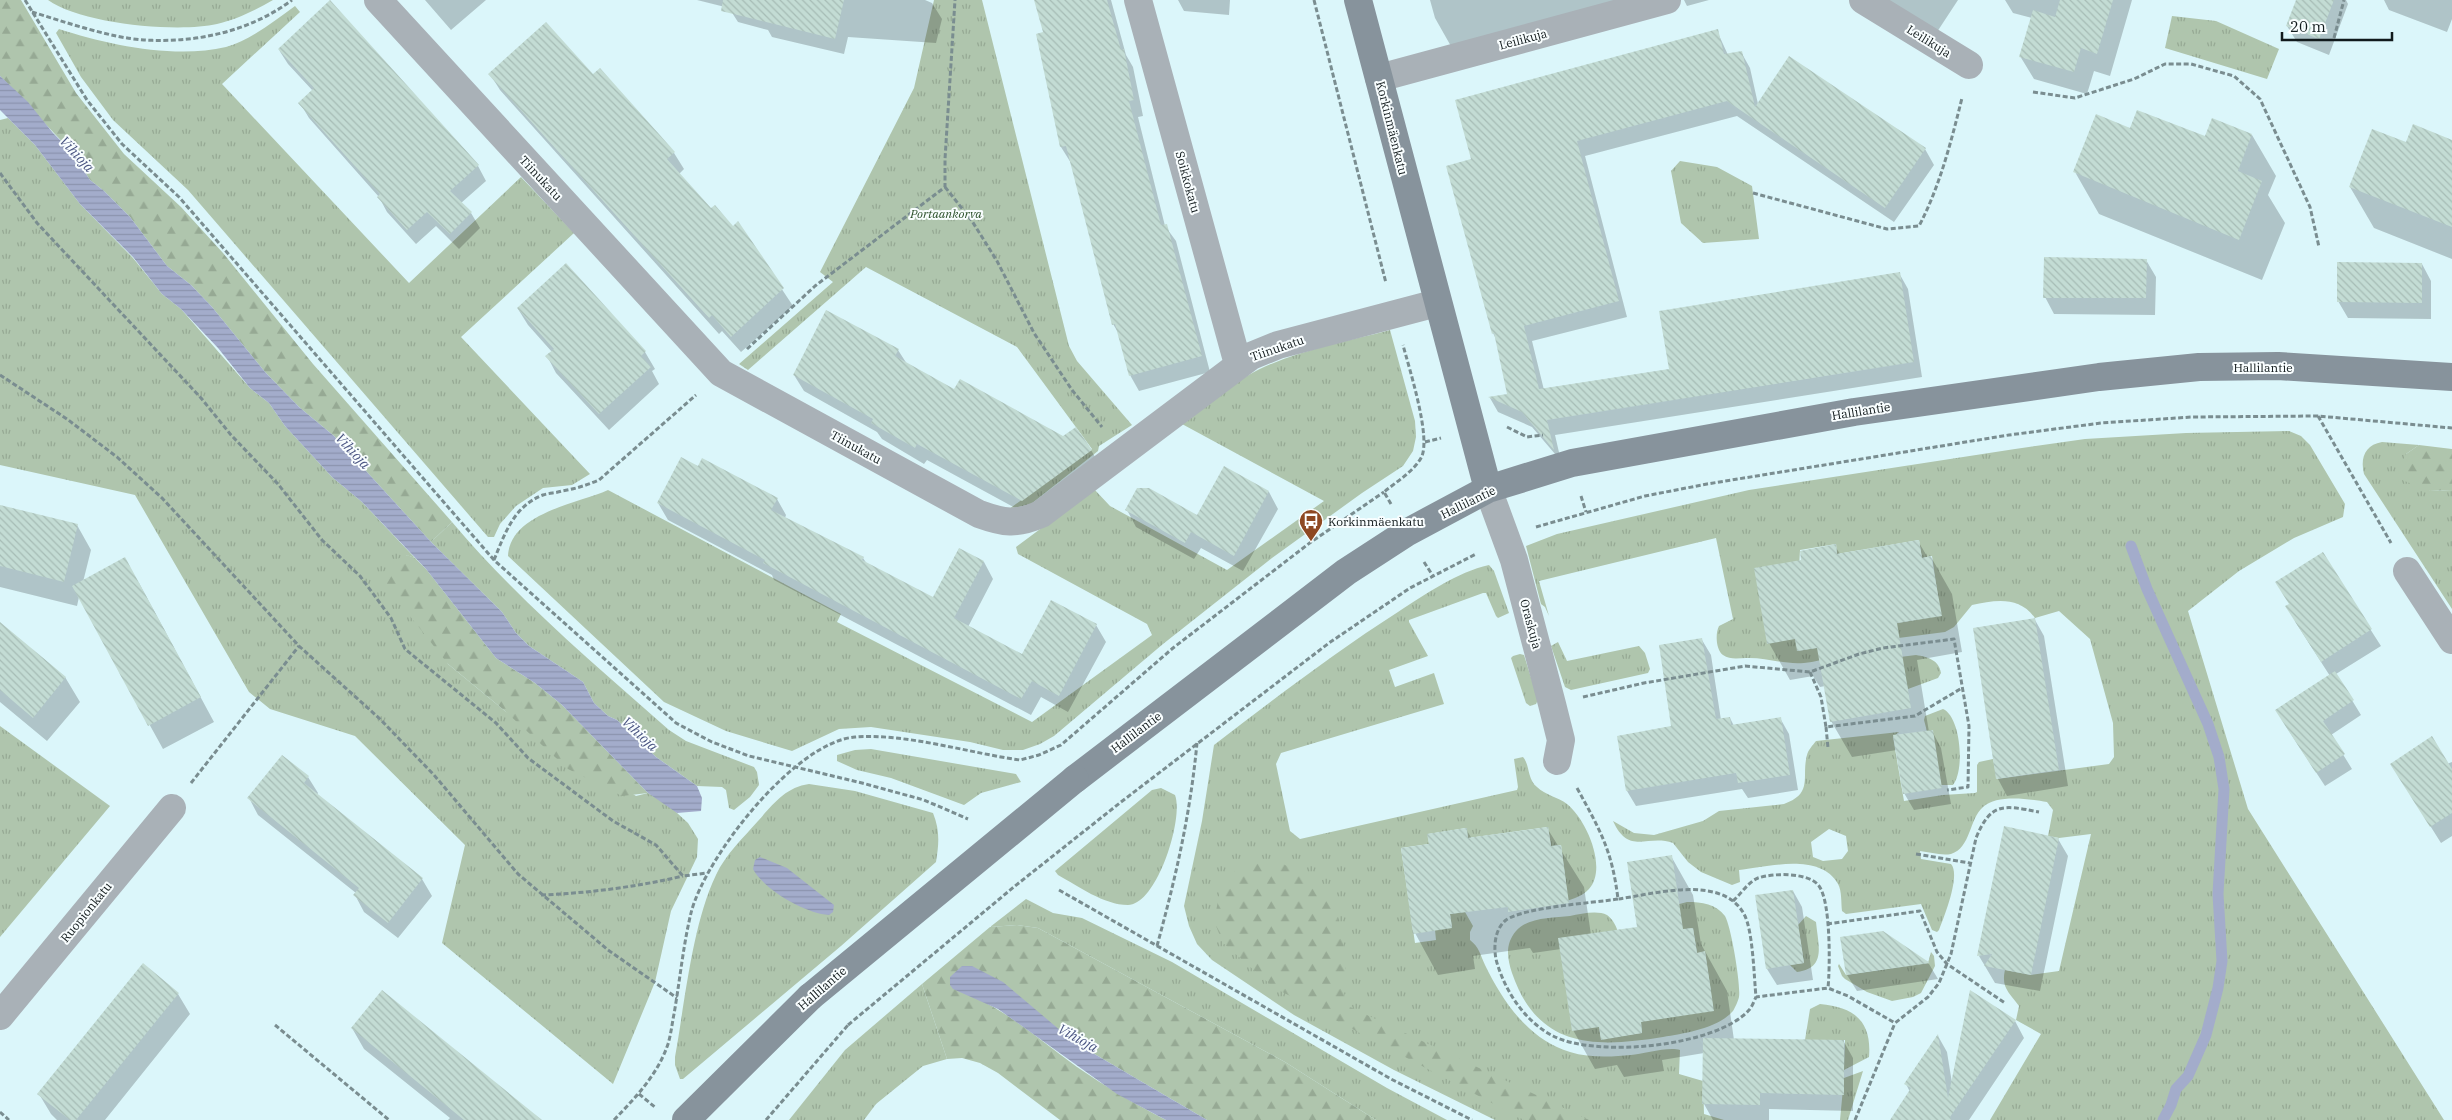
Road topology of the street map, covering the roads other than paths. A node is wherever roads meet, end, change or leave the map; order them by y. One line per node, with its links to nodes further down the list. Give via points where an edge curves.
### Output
1 (378, 0): 9 (street, Tiinukatu, via 721,373 979,514 1012,523 1041,514)
2 (1138, 0): 9 (street, Soikkokatu)
3 (1358, 0): 7 (main road, Korkinmäenkatu)
4 (1667, 0): 7 (street, Leilikuja)
5 (1863, 0): 6 (street, Leilikuja)
6 (1969, 65)
7 (1380, 78): 8 (main road, Korkinmäenkatu)
8 (1437, 303): 9 (street, Tiinukatu, via 1278,345); 11 (main road, Korkinmäenkatu)
9 (1238, 364)
10 (2452, 377): 11 (main road, Hallilantie, via 2278,366 2199,367 2099,377 1980,392 1572,463)
11 (1488, 489): 14 (street, Oraskuja, via 1507,540 1552,704 1561,740); 17 (main road, Hallilantie, bridge, via 1406,533 1346,572 1075,779 810,997)
12 (2407, 571): 13 (street)
13 (2452, 640)
14 (1558, 756)
15 (172, 808): 16 (street, Ruopionkatu)
16 (0, 1016)
17 (686, 1120)

